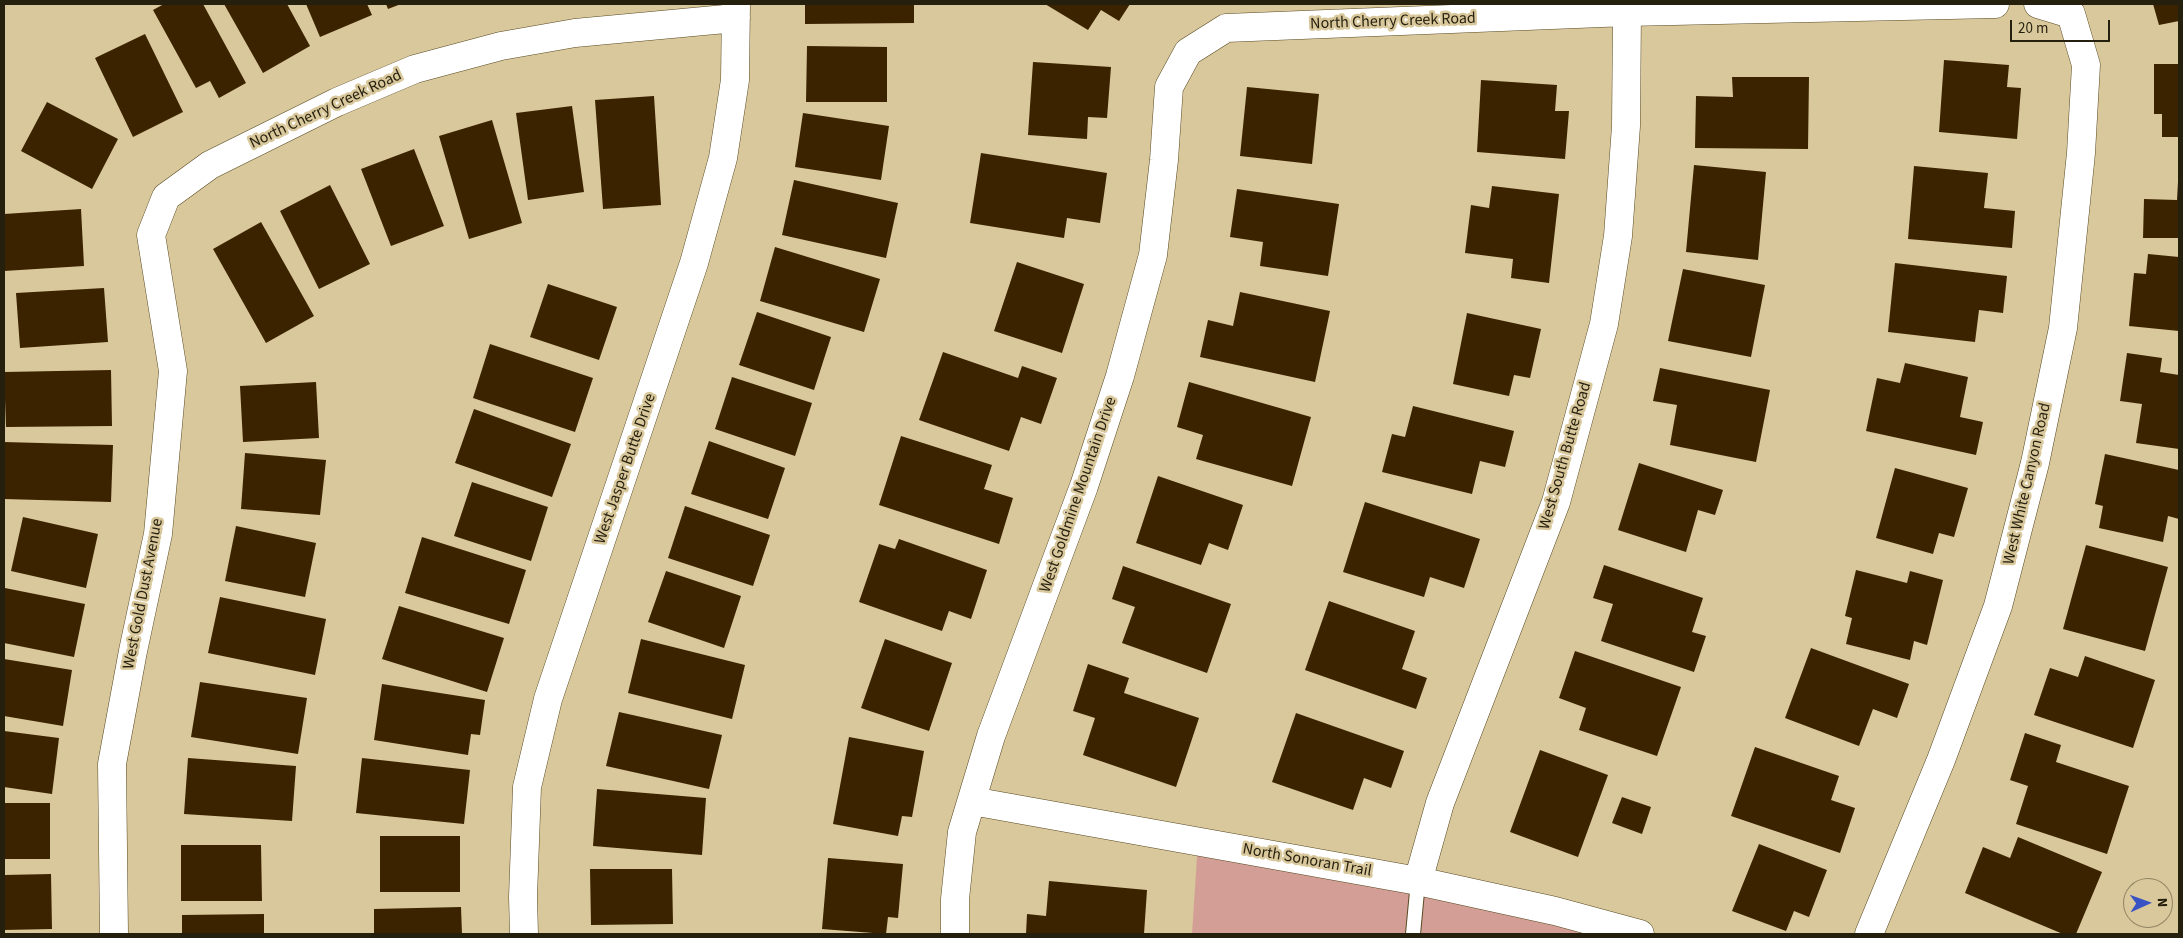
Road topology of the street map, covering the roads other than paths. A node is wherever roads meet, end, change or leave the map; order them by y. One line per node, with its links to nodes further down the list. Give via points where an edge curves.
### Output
1 (1995, 4): 4 (street, North Cherry Creek Road)
2 (2038, 4): 14 (street, West White Canyon Road, via 2071,14 2086,65 2081,153 2062,328 2035,463 1998,606 1941,760)
3 (736, 11): 6 (street, North Cherry Creek Road, via 501,46 415,69 337,102 210,166); 10 (street, West Jasper Butte Drive, via 735,80 723,158 694,263 548,699 527,787)
4 (1627, 12): 5 (street, North Cherry Creek Road, via 1226,28); 8 (street, West South Butte Road, via 1626,126 1618,236 1604,324 1556,502 1440,803)
5 (1188, 52): 7 (street, West Goldmine Mountain Drive, via 1169,87 1153,255 1120,376 1084,486 991,736)
6 (166, 197): 9 (street, West Gold Dust Avenue, via 151,235 172,371 158,534 112,764)
7 (972, 801): 8 (street, North Sonoran Trail); 11 (street, West Goldmine Mountain Drive, via 962,832 954,900)
8 (1418, 880): 12 (lane); 13 (street, North Sonoran Trail, via 1555,910)
9 (114, 934)
10 (524, 934)
11 (955, 934)
12 (1412, 934)
13 (1640, 934)
14 (1869, 934)

